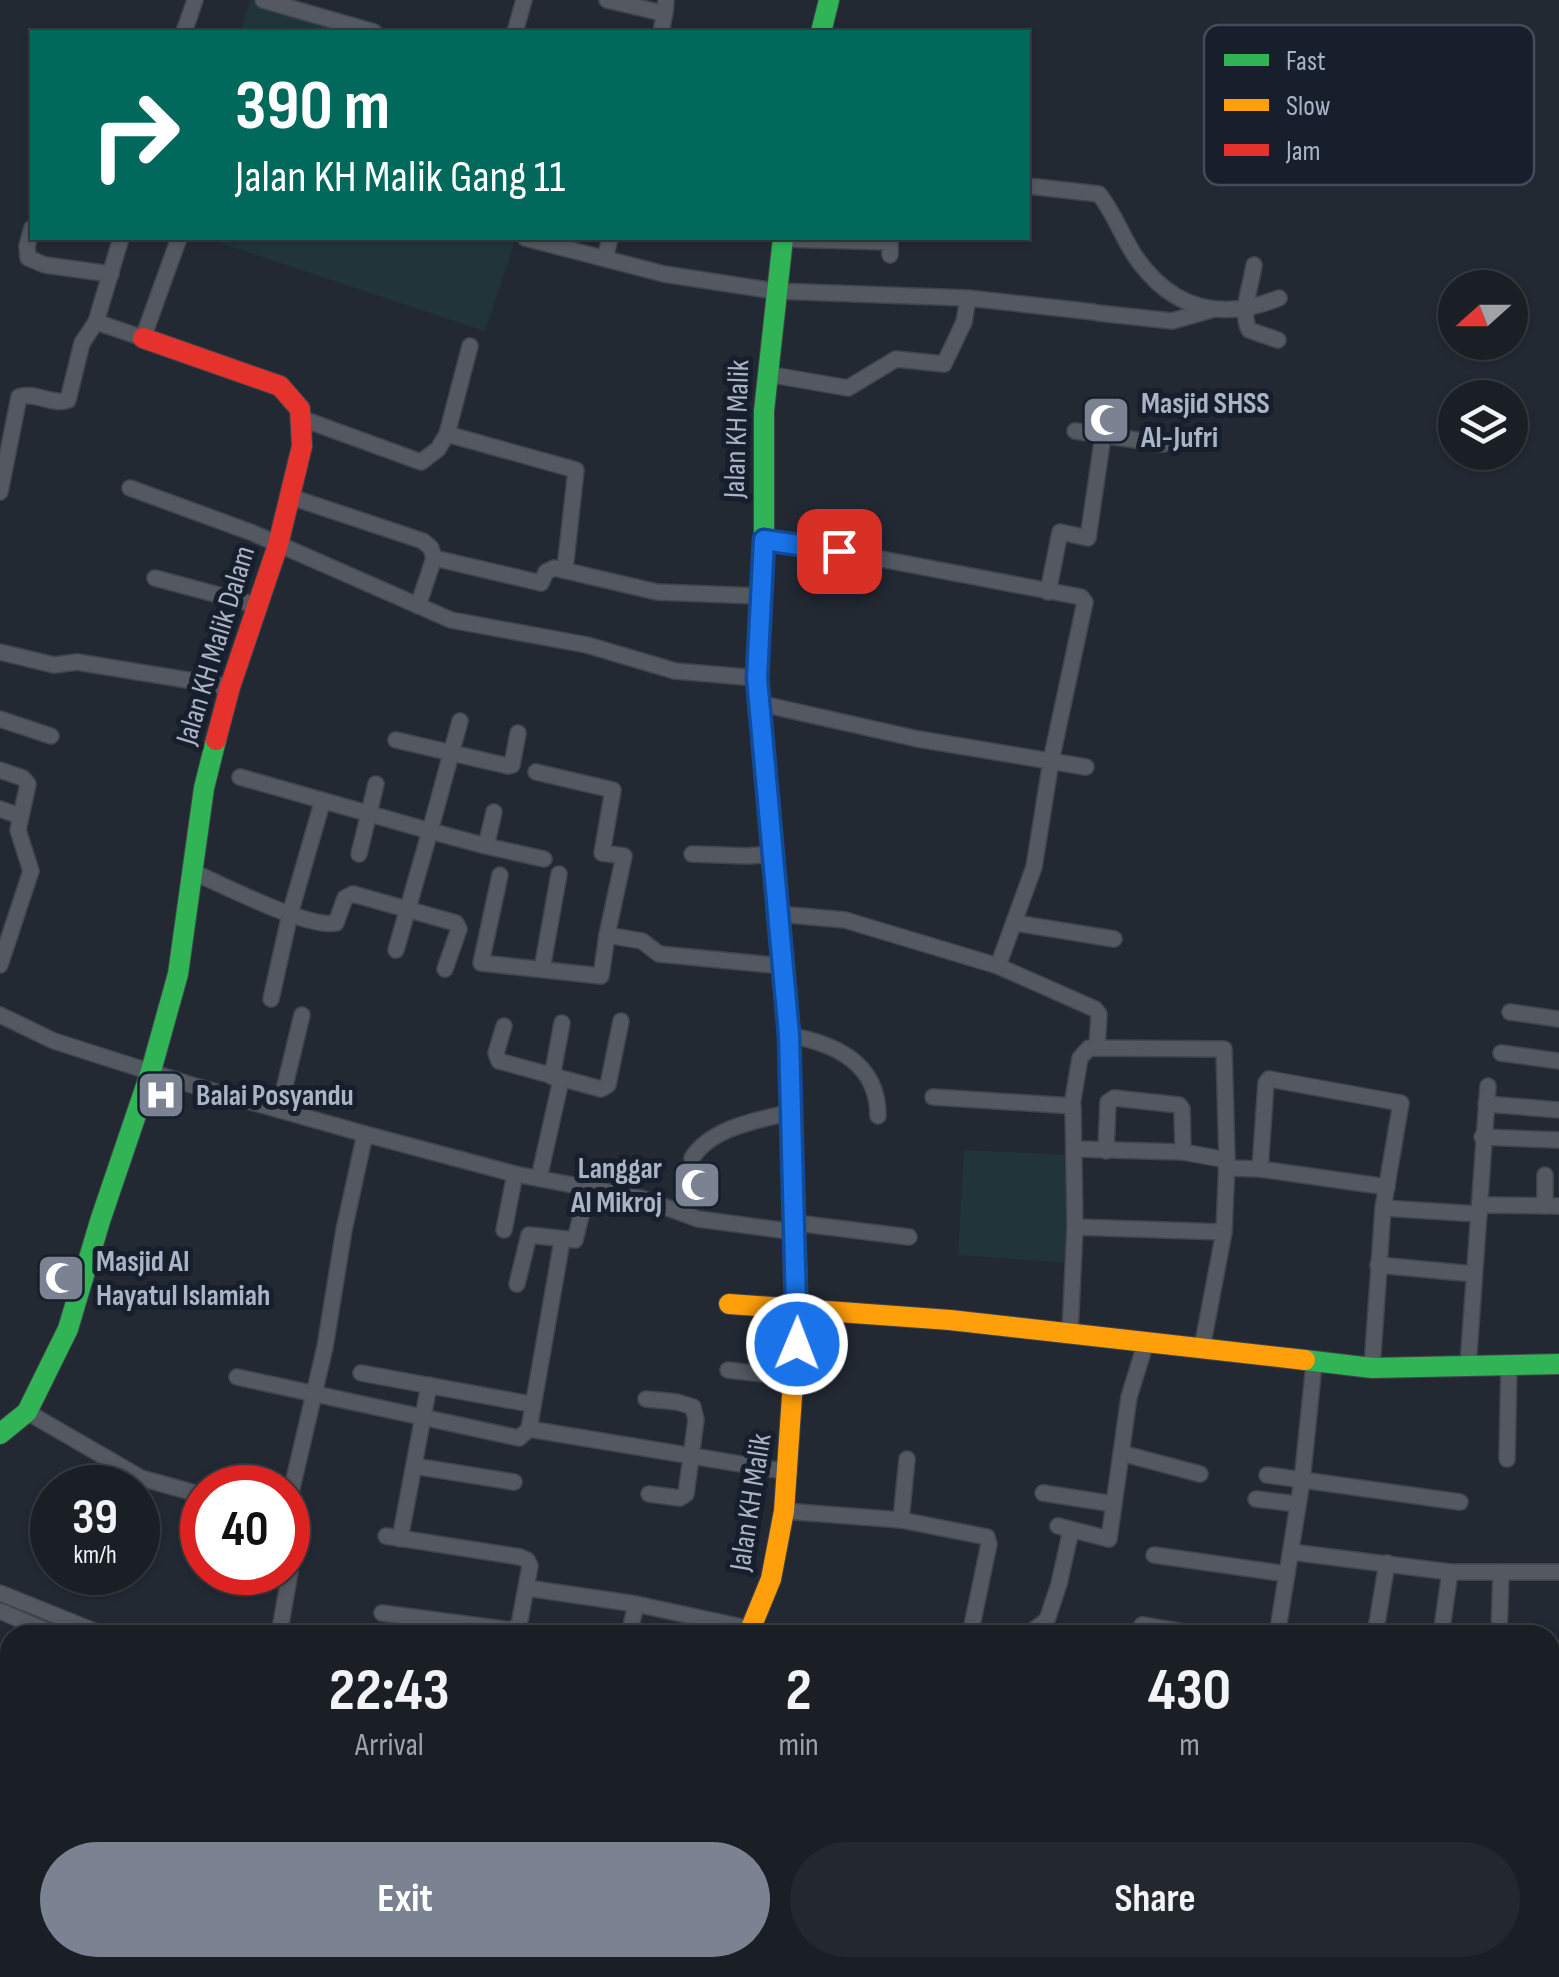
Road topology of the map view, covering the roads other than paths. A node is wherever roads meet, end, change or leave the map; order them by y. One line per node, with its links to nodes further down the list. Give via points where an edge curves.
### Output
1 (195, 0): 7 (street)
2 (263, 0): 8 (street)
3 (524, 0): 9 (street)
4 (607, 0): 6 (street)
5 (829, 0): 10 (street)
6 (666, 6)
7 (185, 30)
8 (367, 30)
9 (516, 30)
10 (822, 30)
11 (1030, 186): 26 (street, via 1099,194 1135,256 1166,291)
12 (30, 234): 22 (street, via 28,258)
13 (120, 240): 22 (street)
14 (178, 240): 29 (street)
15 (533, 240): 20 (street)
16 (610, 240): 20 (street)
17 (783, 240): 23 (street, Jalan KH Malik)
18 (836, 240): 19 (street, via 890,242)
19 (890, 255)
20 (605, 258): 23 (street)
21 (1254, 266): 27 (street)
22 (111, 274): 28 (street)
23 (775, 290): 24 (street); 32 (street, Jalan KH Malik)
24 (968, 298): 26 (street, via 1172,320); 32 (street, via 946,363 896,359 848,388)
25 (1279, 298): 27 (street)
26 (1210, 310): 27 (street)
27 (1244, 310): 30 (street, via 1250,330)
28 (96, 322): 29 (street); 39 (street, via 82,342 68,400 25,394 18,399)
29 (143, 338): 33 (street, via 280,386)
30 (1278, 340)
31 (470, 346): 35 (street)
32 (767, 374): 41 (street, Jalan KH Malik)
33 (302, 419): 35 (street, via 421,462); 40 (street, Jalan KH Malik Dalam)
34 (1076, 432): 36 (street)
35 (447, 434): 44 (street, via 576,470)
36 (1104, 436): 37 (street); 46 (street, via 1088,538 1060,532)
37 (1163, 444)
38 (130, 488): 42 (street)
39 (0, 492)
40 (288, 496): 42 (street, Jalan KH Malik Dalam); 43 (street, via 423,541)
41 (764, 540): 46 (street); 47 (street, Jalan KH Malik)
42 (278, 545): 48 (street, Jalan KH Malik Dalam); 49 (street)
43 (434, 558): 44 (street, via 541,582 548,569); 49 (street)
44 (565, 570): 47 (street, via 657,592)
45 (155, 578): 48 (street)
46 (1048, 592): 60 (street, via 1085,602)
47 (759, 596): 51 (street, Jalan KH Malik)
48 (256, 605): 52 (street, Jalan KH Malik Dalam)
49 (418, 606): 51 (street, via 451,620 587,645 676,671)
50 (0, 652): 52 (street)
51 (757, 678): 53 (street, Jalan KH Malik)
52 (230, 687): 77 (street, Jalan KH Malik Dalam, via 204,788)
53 (758, 703): 60 (street); 75 (street, Jalan KH Malik)
54 (0, 719): 57 (street)
55 (460, 721): 59 (street)
56 (518, 733): 59 (street, via 510,766)
57 (51, 736)
58 (396, 740): 59 (street)
59 (452, 754): 71 (street)
60 (1051, 762): 61 (street); 83 (street, via 1034,868)
61 (1086, 767)
62 (0, 770): 87 (street, via 28,784 18,830 31,871)
63 (536, 772): 84 (street, via 613,790 602,853 624,856)
64 (240, 777): 66 (street)
65 (376, 784): 70 (street)
66 (322, 803): 70 (street); 81 (street)
67 (0, 809): 69 (street)
68 (494, 812): 72 (street)
69 (17, 814)
70 (368, 816): 71 (street); 73 (street)
71 (430, 831): 72 (street); 80 (street)
72 (486, 846): 76 (street)
73 (359, 854)
74 (692, 854): 75 (street)
75 (771, 854): 82 (street, Jalan KH Malik)
76 (544, 859)
77 (193, 872): 81 (street); 104 (street, Jalan KH Malik Dalam, via 178,974)
78 (559, 874): 91 (street)
79 (500, 875): 91 (street, via 482,963)
80 (408, 911): 81 (street, via 353,894 332,925); 86 (street); 90 (street, via 458,925)
81 (290, 914): 92 (street)
82 (779, 914): 88 (street, Jalan KH Malik); 89 (street, via 845,920)
83 (1015, 923): 85 (street); 89 (street)
84 (607, 934): 88 (street, via 642,941 659,954); 91 (street, via 601,976)
85 (1114, 939)
86 (396, 950)
87 (0, 965)
88 (783, 966): 100 (street, Jalan KH Malik)
89 (998, 966): 101 (street, via 1095,1008)
90 (445, 969)
91 (542, 970)
92 (271, 999)
93 (1510, 1012): 96 (street)
94 (0, 1015): 104 (street)
95 (302, 1015): 110 (street)
96 (1559, 1019)
97 (621, 1021): 105 (street, via 606,1088)
98 (562, 1023): 105 (street)
99 (504, 1026): 105 (street, via 499,1062)
100 (789, 1035): 112 (street, Jalan KH Malik); 113 (street, via 821,1042 858,1064 878,1096)
101 (1097, 1048): 109 (street, via 1080,1058); 121 (street, via 1224,1049)
102 (1502, 1053): 103 (street)
103 (1559, 1060)
104 (150, 1072): 110 (street); 158 (street, Jalan KH Malik Dalam, via 68,1330)
105 (556, 1078): 125 (street)
106 (1488, 1086): 108 (street)
107 (933, 1097): 109 (street)
108 (1486, 1104): 111 (street); 115 (street)
109 (1072, 1105): 117 (street)
110 (279, 1110): 114 (street)
111 (1559, 1110)
112 (792, 1112): 120 (street, via 736,1127); 132 (street, Jalan KH Malik)
113 (878, 1116)
114 (365, 1134): 123 (street); 155 (street)
115 (1482, 1138): 116 (street); 130 (street)
116 (1559, 1140)
117 (1076, 1149): 118 (street); 131 (street)
118 (1106, 1150): 119 (street); 119 (street, via 1108,1102 1114,1098 1179,1105)
119 (1183, 1152): 121 (street)
120 (692, 1158)
121 (1226, 1164): 122 (street); 134 (street)
122 (1260, 1169): 126 (street); 126 (street, via 1266,1083 1272,1079 1401,1103)
123 (515, 1174): 125 (street); 133 (street)
124 (1546, 1175): 128 (street)
125 (538, 1178): 127 (street)
126 (1387, 1187): 129 (street)
127 (588, 1188): 132 (street, via 698,1219); 136 (street, via 575,1240)
128 (1552, 1206): 130 (street)
129 (1384, 1208): 130 (street); 137 (street)
130 (1480, 1209): 138 (street)
131 (1075, 1227): 134 (street); 142 (street)
132 (796, 1228): 135 (street); 141 (street, Jalan KH Malik)
133 (504, 1230)
134 (1224, 1232): 144 (street)
135 (909, 1237)
136 (562, 1240): 139 (street, via 529,1235); 160 (street)
137 (1378, 1266): 138 (street); 149 (street)
138 (1474, 1274): 148 (street)
139 (517, 1284)
140 (729, 1304): 141 (street)
141 (798, 1310): 142 (street); 153 (street, Jalan KH Malik)
142 (1070, 1332): 143 (street)
143 (1146, 1342): 144 (street); 162 (street)
144 (1202, 1348): 145 (street)
145 (1314, 1364): 149 (street); 172 (street)
146 (1559, 1364): 147 (street)
147 (1509, 1365): 148 (street); 165 (street)
148 (1468, 1366): 149 (street)
149 (1372, 1368)
150 (728, 1370): 153 (street)
151 (361, 1373): 154 (street)
152 (236, 1377): 155 (street)
153 (795, 1378): 168 (street, Jalan KH Malik)
154 (429, 1385): 157 (street); 159 (street)
155 (312, 1394): 159 (street); 166 (street)
156 (646, 1400): 163 (street, via 692,1407)
157 (525, 1403)
158 (27, 1412): 161 (street, Jalan KH Malik Dalam); 173 (street, via 141,1478)
159 (422, 1419): 160 (street, via 512,1438); 167 (street)
160 (528, 1429): 163 (street)
161 (0, 1434)
162 (1121, 1453): 169 (street); 178 (street)
163 (690, 1454): 168 (street); 175 (street, via 684,1496)
164 (907, 1459): 181 (street)
165 (1507, 1460)
166 (297, 1465)
167 (414, 1466): 171 (street); 189 (street, via 393,1538 527,1560)
168 (790, 1472): 180 (street, Jalan KH Malik)
169 (1200, 1474)
170 (1267, 1476): 172 (street)
171 (514, 1482)
172 (1302, 1482): 177 (street); 179 (street)
173 (180, 1489)
174 (1043, 1493): 178 (street)
175 (649, 1494)
176 (1256, 1499): 179 (street)
177 (1460, 1502)
178 (1114, 1504): 204 (street, via 1108,1539 1064,1528 1059,1584)
179 (1297, 1504): 182 (street)
180 (784, 1511): 181 (street); 202 (street, Jalan KH Malik, via 772,1579)
181 (900, 1520): 203 (street, via 987,1537)
182 (1291, 1552): 184 (street); 188 (street)
183 (1154, 1555): 188 (street)
184 (1387, 1563): 185 (street); 206 (street)
185 (1450, 1572): 186 (street); 207 (street)
186 (1501, 1572): 187 (street); 208 (street)
187 (1559, 1572)
188 (1287, 1574): 205 (street)
189 (527, 1588): 192 (street); 199 (street)
190 (0, 1593): 196 (street)
191 (286, 1595): 197 (street)
192 (636, 1604): 200 (street); 201 (street)
193 (0, 1611): 195 (street)
194 (382, 1614): 198 (street)
195 (30, 1625)
196 (79, 1625)
197 (281, 1625)
198 (471, 1625)
199 (519, 1625)
200 (631, 1625)
201 (722, 1625)
202 (753, 1625)
203 (972, 1625)
204 (1040, 1625)
205 (1279, 1625)
206 (1378, 1625)
207 (1442, 1625)
208 (1499, 1625)

